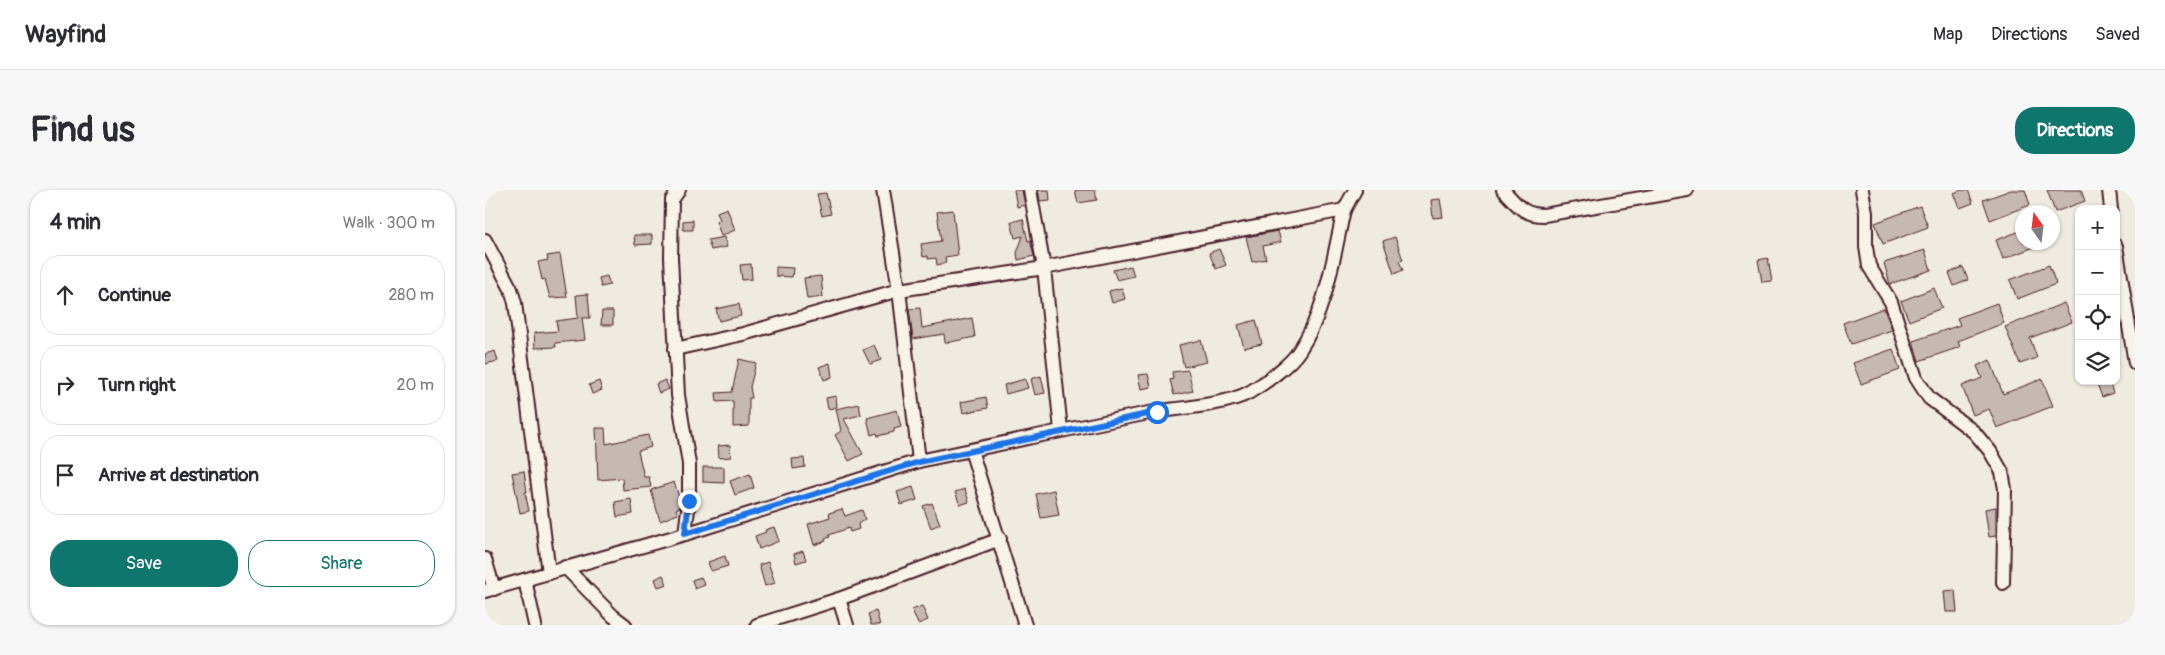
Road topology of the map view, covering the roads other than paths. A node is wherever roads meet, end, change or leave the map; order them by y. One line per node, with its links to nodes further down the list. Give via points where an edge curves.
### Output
1 (679, 190): 15 (street, via 671,208)
2 (883, 190): 14 (street)
3 (1030, 190): 13 (street)
4 (1355, 190): 10 (street)
5 (1503, 190): 6 (street, via 1531,215 1544,215)
6 (1687, 190)
7 (1862, 190): 26 (street, via 1869,266 1891,302 1916,378 1929,398 1974,432 2002,472 2005,489)
8 (2109, 190): 9 (street)
9 (2111, 205)
10 (1344, 210): 13 (street); 17 (street, via 1323,303 1314,326 1298,353 1275,375 1249,392 1210,404)
11 (485, 240): 24 (street, via 515,303)
12 (2117, 250): 16 (street)
13 (1043, 268): 14 (street); 17 (street)
14 (899, 290): 15 (street, via 743,334); 19 (street)
15 (675, 349): 20 (street, via 678,395 689,464)
16 (2135, 363)
17 (1061, 430): 18 (street)
18 (971, 450): 19 (street); 21 (street)
19 (919, 462): 20 (street)
20 (685, 534): 23 (street)
21 (1000, 539): 28 (street); 33 (street)
22 (485, 559): 27 (street)
23 (565, 567): 24 (street); 30 (street)
24 (549, 573): 25 (street)
25 (525, 580): 27 (street); 29 (street)
26 (2003, 583)
27 (489, 590)
28 (839, 599): 31 (street); 32 (street)
29 (535, 625)
30 (625, 625)
31 (757, 625)
32 (847, 625)
33 (1025, 625)

